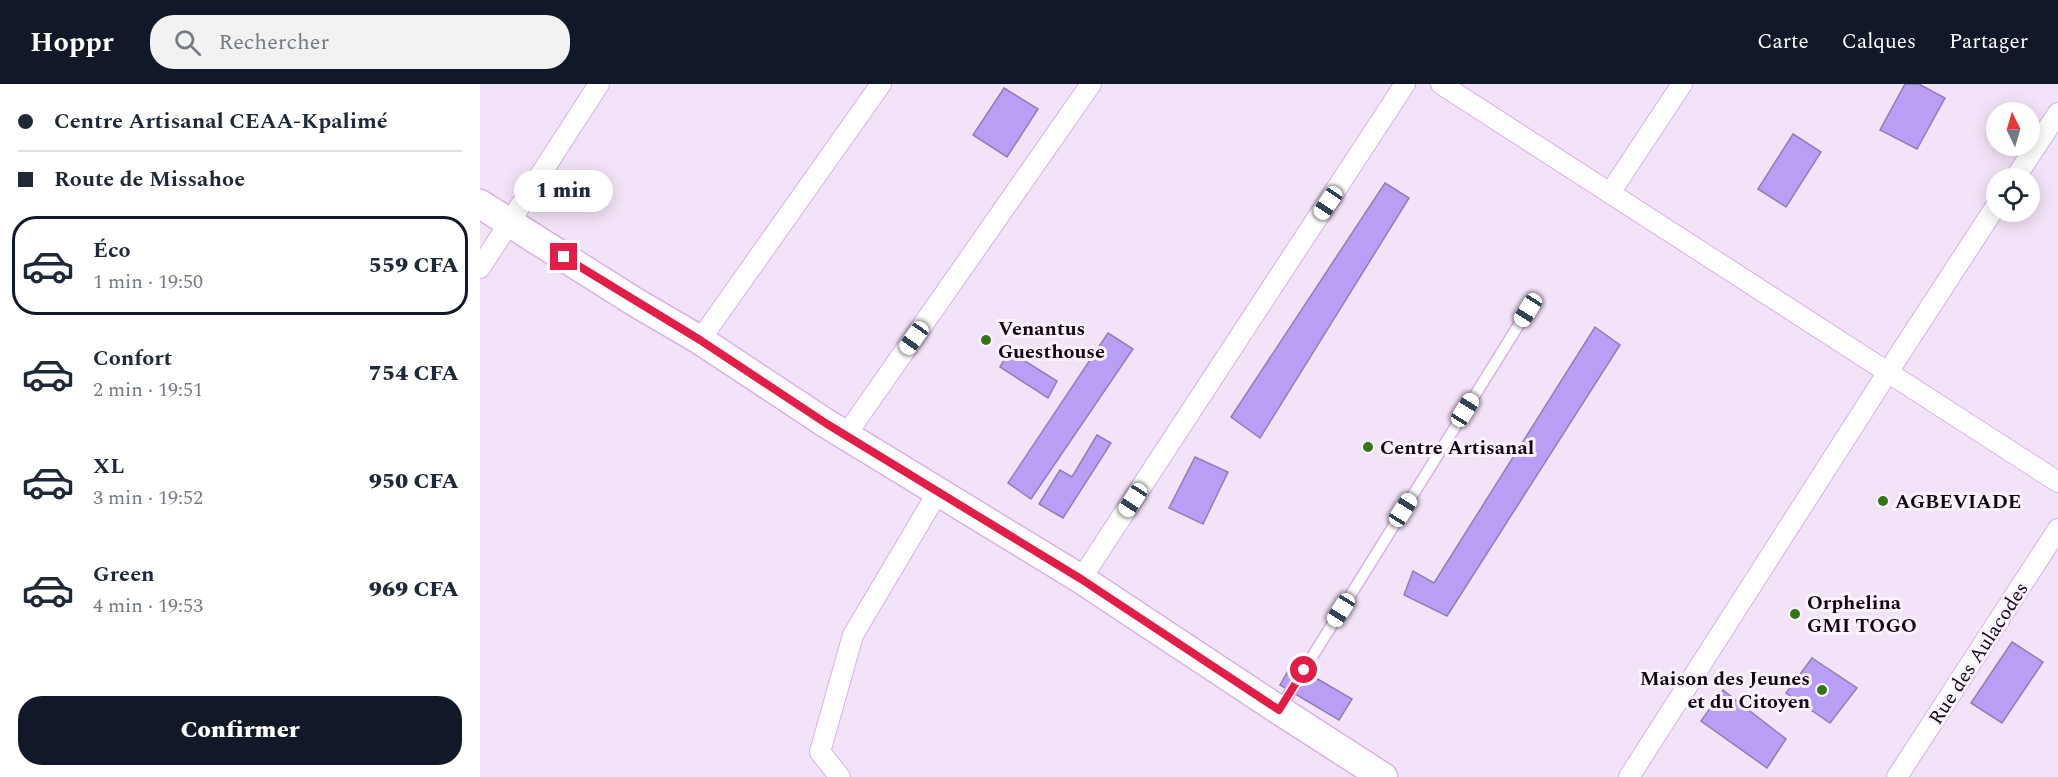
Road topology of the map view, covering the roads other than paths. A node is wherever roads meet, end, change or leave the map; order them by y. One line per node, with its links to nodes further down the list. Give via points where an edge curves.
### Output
1 (599, 84): 12 (street)
2 (881, 84): 15 (street)
3 (1091, 84): 17 (street)
4 (1406, 84): 21 (street)
5 (1441, 84): 9 (street)
6 (1682, 84): 9 (street)
7 (2058, 113): 8 (street)
8 (2022, 168)
9 (1610, 193): 16 (street)
10 (480, 204): 12 (main road)
11 (1986, 221): 16 (street)
12 (510, 223): 13 (street); 15 (main road)
13 (480, 268)
14 (1528, 310): 22 (lane)
15 (700, 340): 17 (main road)
16 (1888, 372): 18 (street); 25 (street)
17 (846, 435): 19 (main road)
18 (2058, 482)
19 (938, 492): 21 (main road); 23 (street, via 853,635 820,752)
20 (2058, 529): 26 (street, Rue des Aulacodes)
21 (1081, 579): 22 (main road)
22 (1279, 710): 24 (main road)
23 (840, 777)
24 (1383, 777)
25 (1629, 777)
26 (1897, 777)

